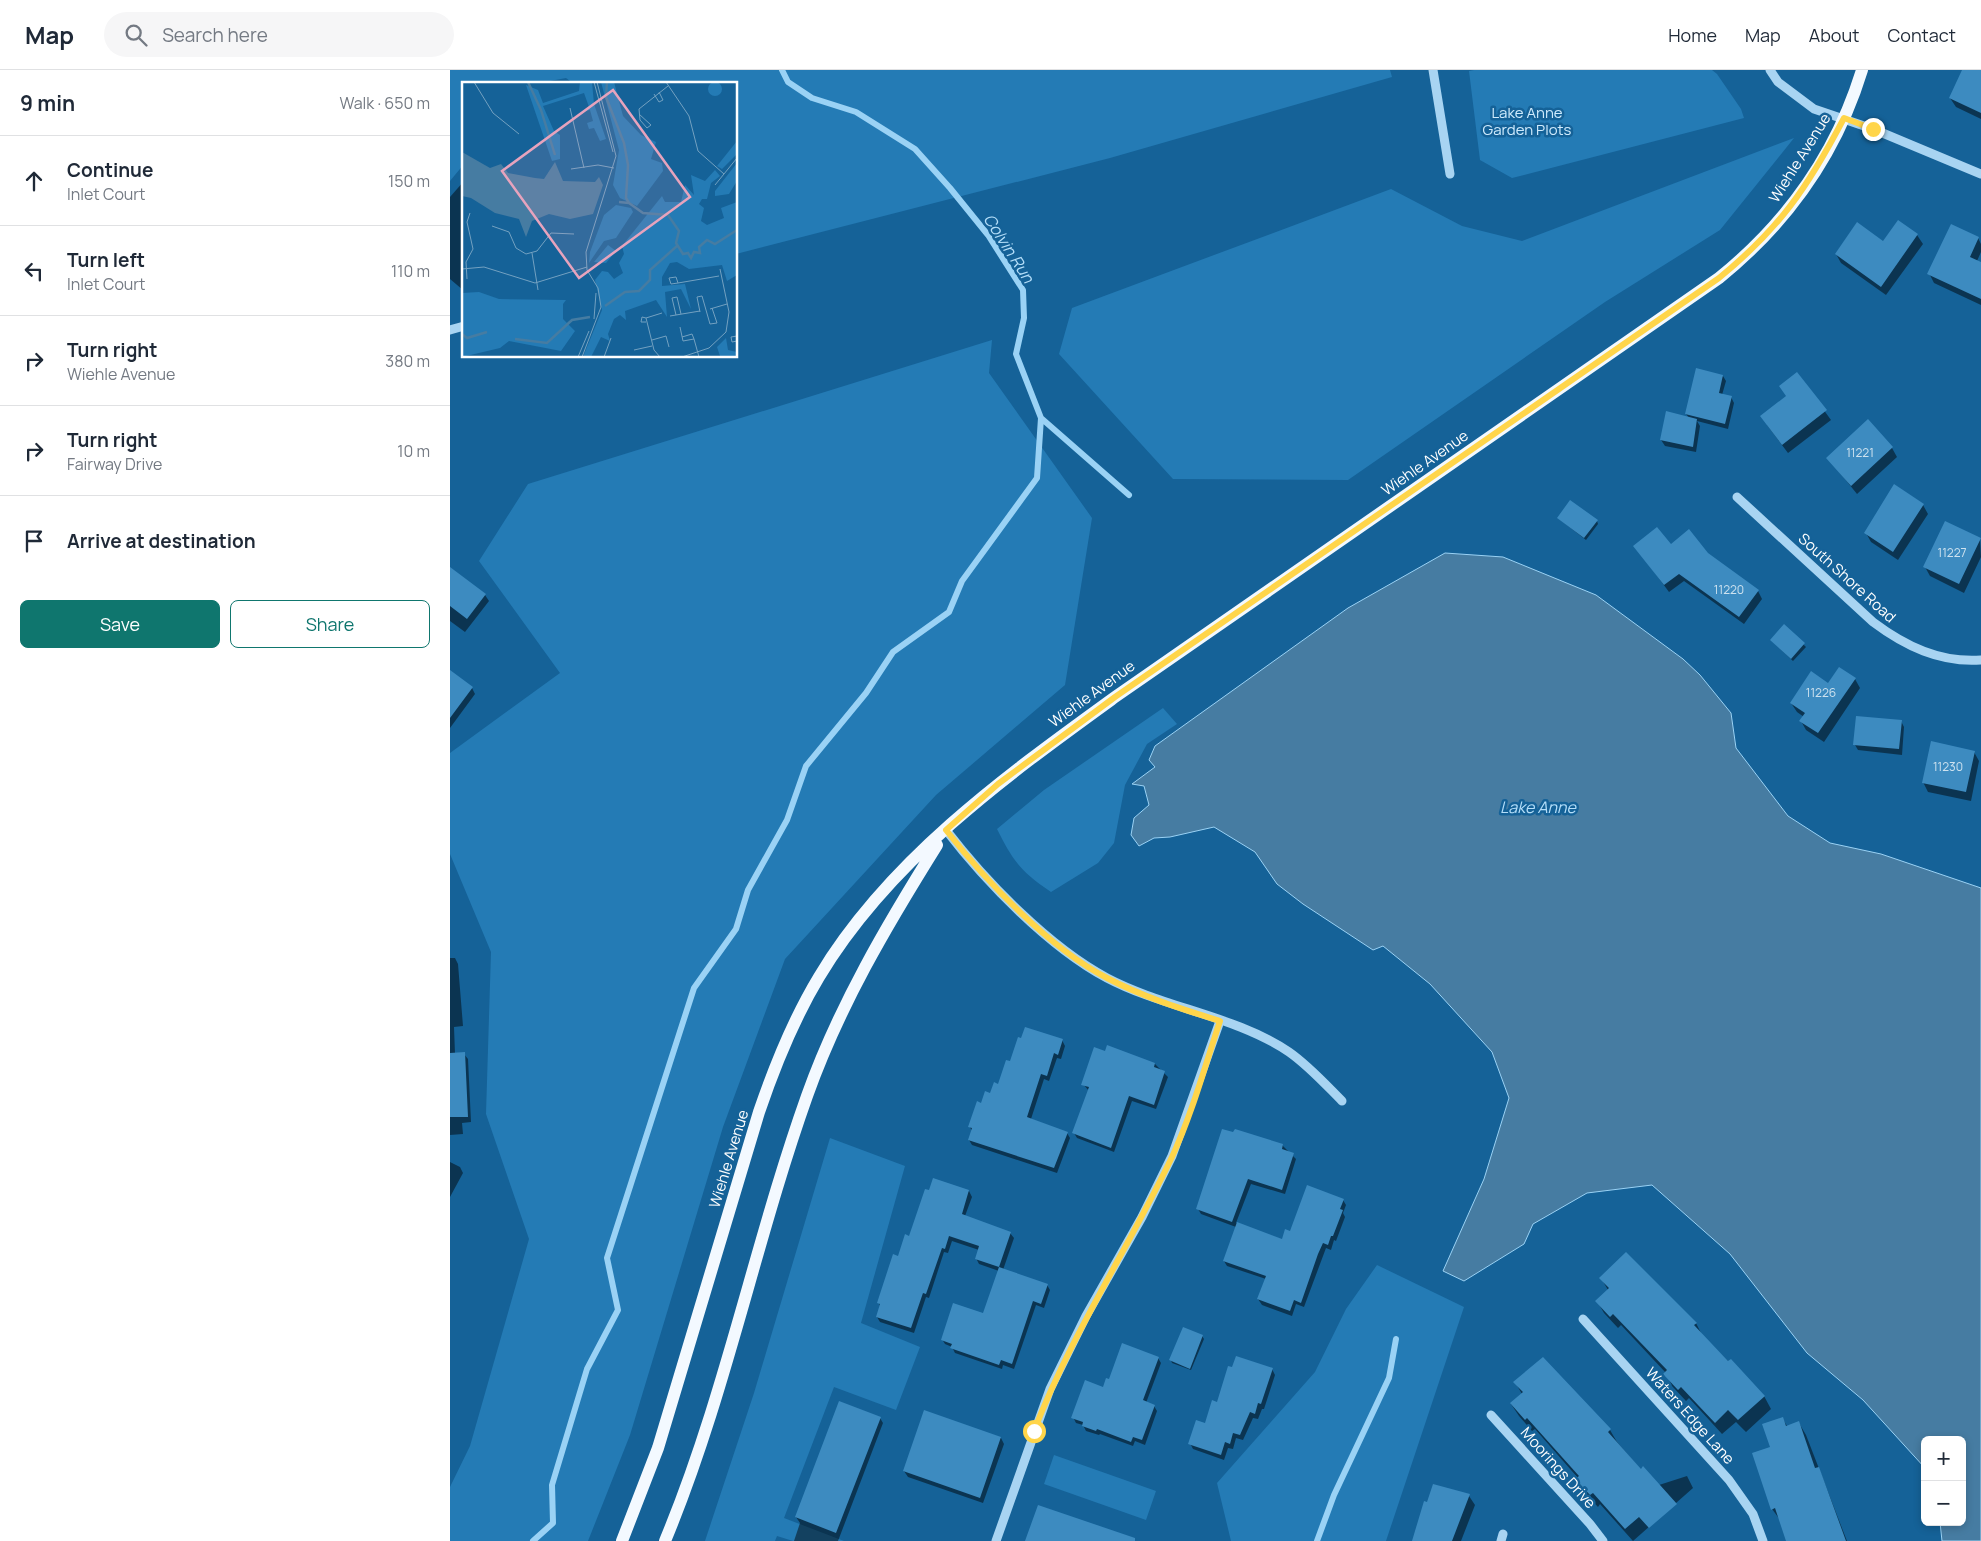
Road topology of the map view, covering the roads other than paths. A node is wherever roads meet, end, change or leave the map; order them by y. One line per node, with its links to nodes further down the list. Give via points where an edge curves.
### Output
1 (1433, 70): 5 (street)
2 (1770, 70): 4 (street, via 1778,82 1800,100 1814,109)
3 (1862, 70): 4 (main road, Wiehle Avenue)
4 (1844, 118): 6 (street); 9 (main road, Wiehle Avenue, via 1801,193 1775,227 1719,278 1115,697 998,784)
5 (1450, 174)
6 (1981, 174)
7 (1737, 497): 8 (street, South Shore Road, via 1893,637 1918,650 1944,658)
8 (1981, 660)
9 (946, 830): 10 (street, via 977,867 1040,930 1074,958 1141,994); 14 (main road, Wiehle Avenue, via 884,891 853,927 819,976 790,1030 759,1112 658,1448); 15 (main road, Wiehle Avenue, via 866,964 822,1056 795,1131 694,1465)
10 (1220, 1021): 11 (street, via 1289,1052); 16 (street, via 1172,1156 1050,1389)
11 (1342, 1100)
12 (1583, 1319): 18 (street, Waters Edge Lane, via 1729,1480 1753,1514)
13 (1491, 1415): 17 (street, Moorings Drive)
14 (622, 1541)
15 (665, 1541)
16 (996, 1541)
17 (1603, 1541)
18 (1763, 1541)

